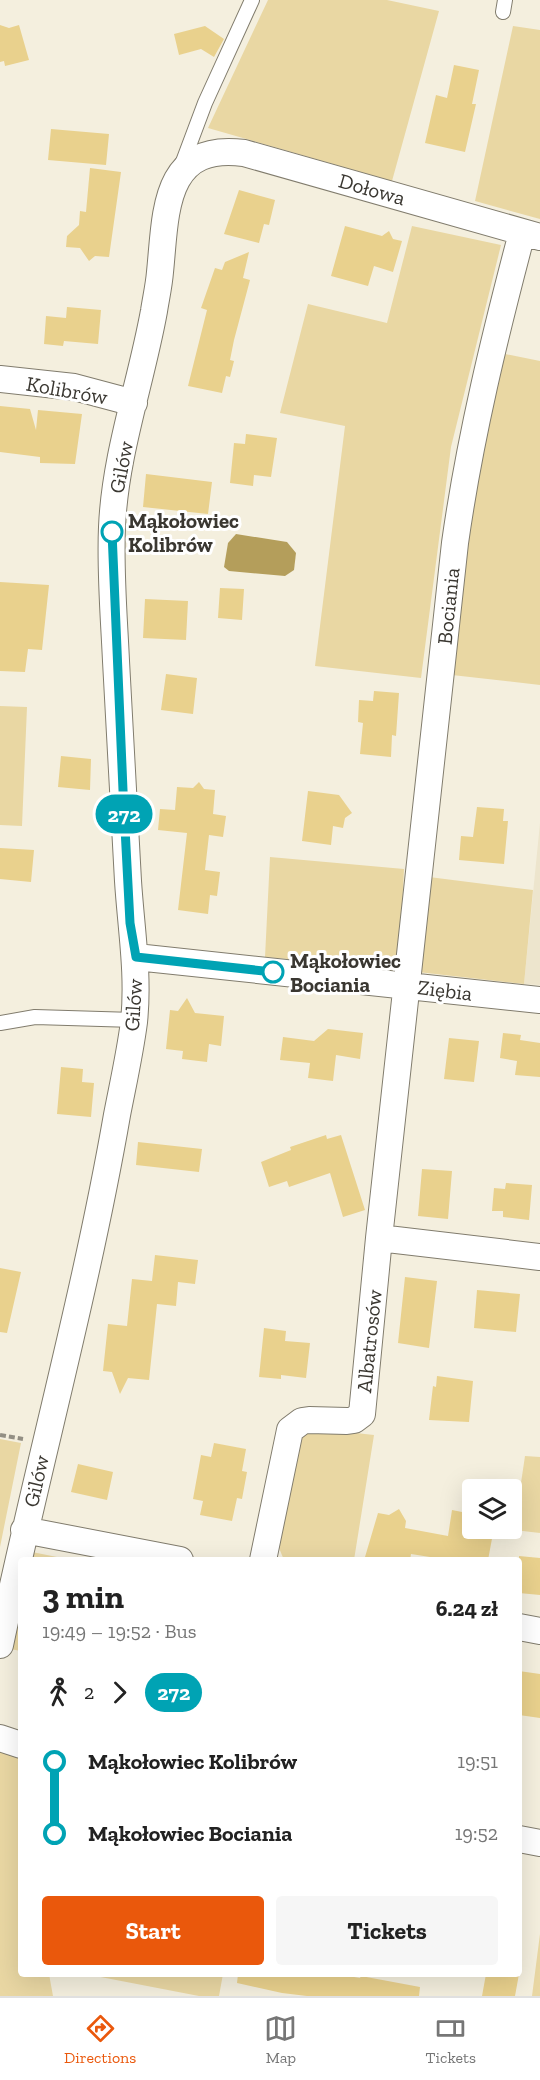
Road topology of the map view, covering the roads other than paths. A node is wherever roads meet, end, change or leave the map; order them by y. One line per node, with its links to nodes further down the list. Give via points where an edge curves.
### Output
1 (252, 0): 2 (lane, via 205,103)
2 (178, 175): 3 (street, Dołowa, via 203,156 244,153); 5 (street, Gilów, via 166,207 160,275)
3 (531, 235): 7 (street, Bociania, via 487,368 466,467)
4 (0, 379): 5 (street, Kolibrów, via 74,387)
5 (134, 404): 6 (street, Gilów, via 118,476 112,528 130,923)
6 (136, 957): 7 (street, Ziębia); 9 (street, Gilów)
7 (408, 986): 8 (street, Ziębia); 11 (street, Albatrosów)
8 (540, 1000)
9 (134, 1020): 10 (lane, via 35,1017); 13 (street, Gilów, via 101,1212)
10 (0, 1023)
11 (379, 1238): 12 (street); 16 (street, Albatrosów, via 362,1414 354,1420 302,1421 290,1430)
12 (540, 1257)
13 (24, 1530): 14 (street, Gilów); 15 (street)
14 (18, 1557)
15 (164, 1557)
16 (264, 1557)
17 (18, 1559): 20 (street, Gilów)
18 (522, 1628): 19 (street)
19 (540, 1631)
20 (0, 1645)
21 (0, 1738): 22 (street)
22 (18, 1744)
23 (522, 1840): 24 (street)
24 (540, 1843)

